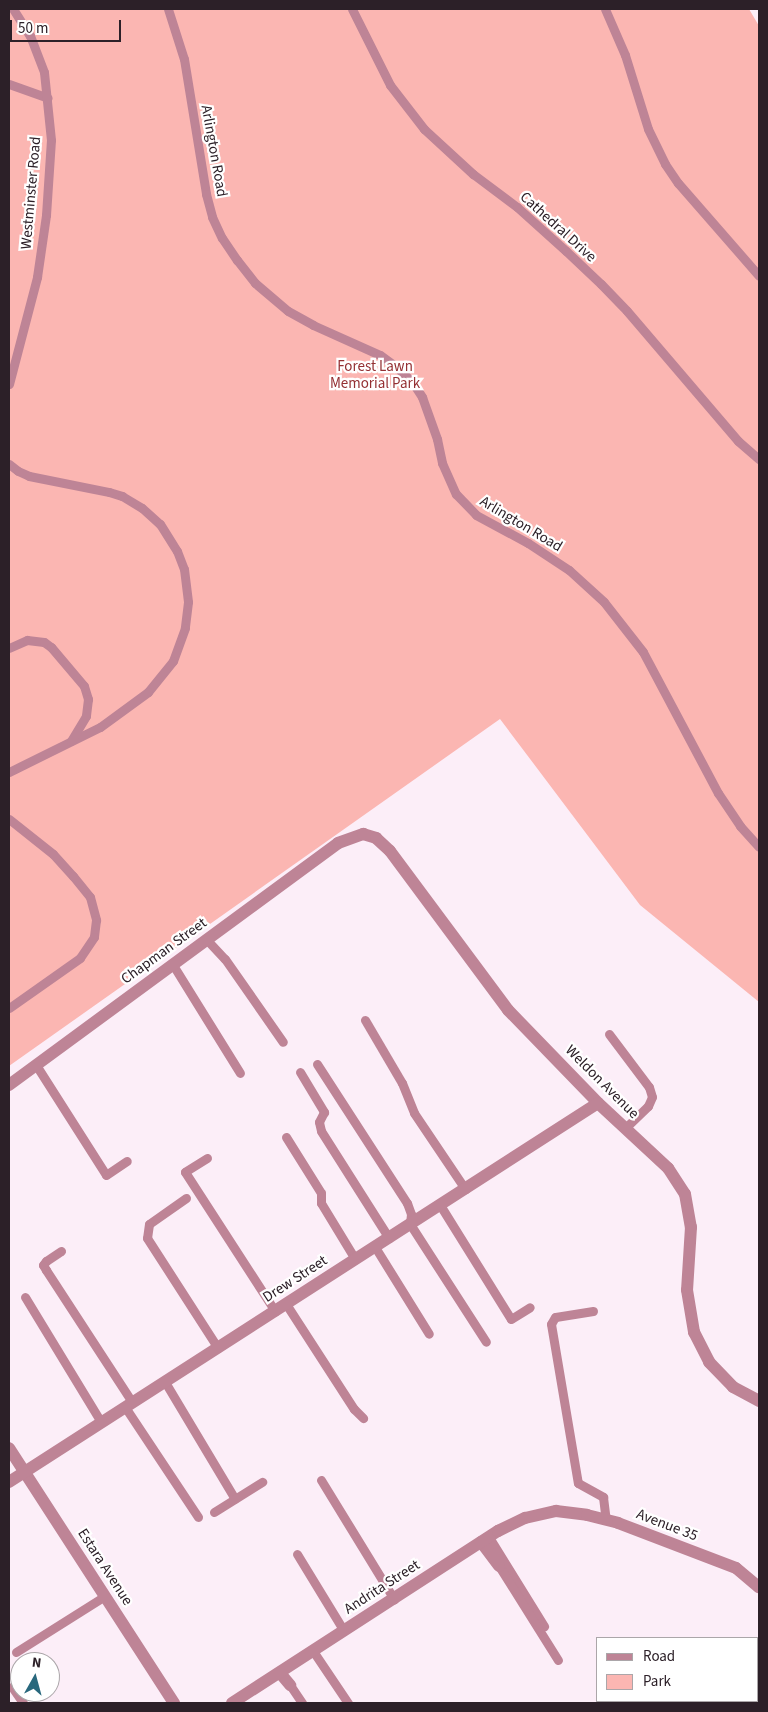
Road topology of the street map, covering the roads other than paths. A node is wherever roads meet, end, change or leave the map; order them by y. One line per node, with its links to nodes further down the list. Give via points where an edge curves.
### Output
1 (13, 9): 6 (lane, Westminster Road, via 37,51)
2 (168, 9): 16 (lane, Arlington Road, via 184,59 206,194 222,238 255,283 288,311 380,355 413,383 422,397 442,463 456,494 476,515 528,542 569,570 610,609 643,652 718,793)
3 (352, 9): 9 (lane, Cathedral Drive, via 390,85 424,129 601,284 738,441)
4 (604, 9): 7 (lane, via 625,55 648,129 665,164)
5 (9, 84): 6 (lane)
6 (48, 98): 8 (lane, Westminster Road, via 50,175 41,250)
7 (759, 276)
8 (9, 384)
9 (759, 459)
10 (9, 464): 12 (lane, via 28,476 102,491 133,502 164,528 184,569 188,589 187,614 173,661 148,692 128,708)
11 (9, 648): 12 (lane, via 27,640 44,642 84,686 88,699 86,716)
12 (70, 742): 13 (lane)
13 (9, 772)
14 (9, 819): 19 (lane, via 53,854 79,882 90,897 96,920 94,937 80,958)
15 (338, 844): 17 (street, Chapman Street); 28 (street, Weldon Avenue, via 363,834 376,838 390,851 508,1010)
16 (759, 847)
17 (207, 940): 18 (street, Chapman Street); 22 (lane)
18 (173, 965): 24 (street, Chapman Street); 26 (lane)
19 (9, 1008)
20 (365, 1020): 33 (lane, via 402,1083 414,1113)
21 (609, 1034): 29 (lane, via 649,1087 652,1096 648,1106)
22 (283, 1042)
23 (317, 1064): 36 (lane, via 407,1203)
24 (36, 1065): 27 (street, Chapman Street); 32 (lane, via 106,1175)
25 (300, 1072): 37 (lane, via 324,1112 319,1122 321,1131)
26 (240, 1073)
27 (9, 1085)
28 (598, 1103): 29 (street, Weldon Avenue); 33 (street, Drew Street)
29 (625, 1128): 49 (street, Weldon Avenue, via 668,1168 685,1194 691,1227 687,1290 694,1332 709,1362 733,1387)
30 (286, 1137): 40 (lane, via 321,1193 321,1203)
31 (207, 1158): 43 (lane, via 185,1172)
32 (127, 1161)
33 (465, 1189): 35 (street, Drew Street)
34 (186, 1198): 47 (lane, via 149,1224 147,1238)
35 (440, 1205): 36 (street, Drew Street); 42 (lane, via 512,1319)
36 (410, 1224): 37 (street, Drew Street); 46 (lane)
37 (389, 1238): 38 (street, Drew Street)
38 (375, 1247): 40 (street, Drew Street); 45 (lane)
39 (61, 1251): 50 (lane, via 46,1261 46,1270)
40 (355, 1259): 43 (street, Drew Street)
41 (25, 1297): 52 (lane)
42 (530, 1307)
43 (281, 1308): 47 (street, Drew Street); 51 (lane)
44 (593, 1311): 62 (lane, via 555,1317 551,1324 578,1483 603,1497)
45 (429, 1334)
46 (486, 1342)
47 (218, 1348): 48 (street, Drew Street)
48 (165, 1382): 50 (street, Drew Street); 58 (lane)
49 (759, 1401)
50 (128, 1405): 52 (street, Drew Street); 61 (lane)
51 (363, 1418)
52 (101, 1422): 54 (street, Drew Street)
53 (9, 1448): 54 (street, Estara Avenue)
54 (24, 1472): 56 (street, Drew Street); 67 (street, Estara Avenue)
55 (321, 1480): 68 (lane)
56 (9, 1482)
57 (262, 1482): 58 (lane)
58 (235, 1499): 60 (lane)
59 (556, 1511): 62 (street, Avenue 35); 63 (street, Andrita Street, via 525,1518)
60 (214, 1512)
61 (198, 1517)
62 (606, 1520): 66 (street, Avenue 35, via 736,1568)
63 (485, 1539): 65 (street); 68 (street, Andrita Street); 69 (lane)
64 (297, 1554): 70 (lane)
65 (499, 1566): 73 (lane)
66 (759, 1587)
67 (105, 1596): 72 (lane); 76 (street, Estara Avenue)
68 (394, 1599): 70 (street, Andrita Street)
69 (546, 1630)
70 (344, 1631): 71 (street, Andrita Street)
71 (313, 1651): 74 (street, Andrita Street); 79 (lane)
72 (16, 1652)
73 (558, 1660)
74 (280, 1673): 75 (street); 77 (street, Andrita Street)
75 (290, 1685): 78 (lane)
76 (174, 1703)
77 (232, 1703)
78 (302, 1703)
79 (348, 1703)

